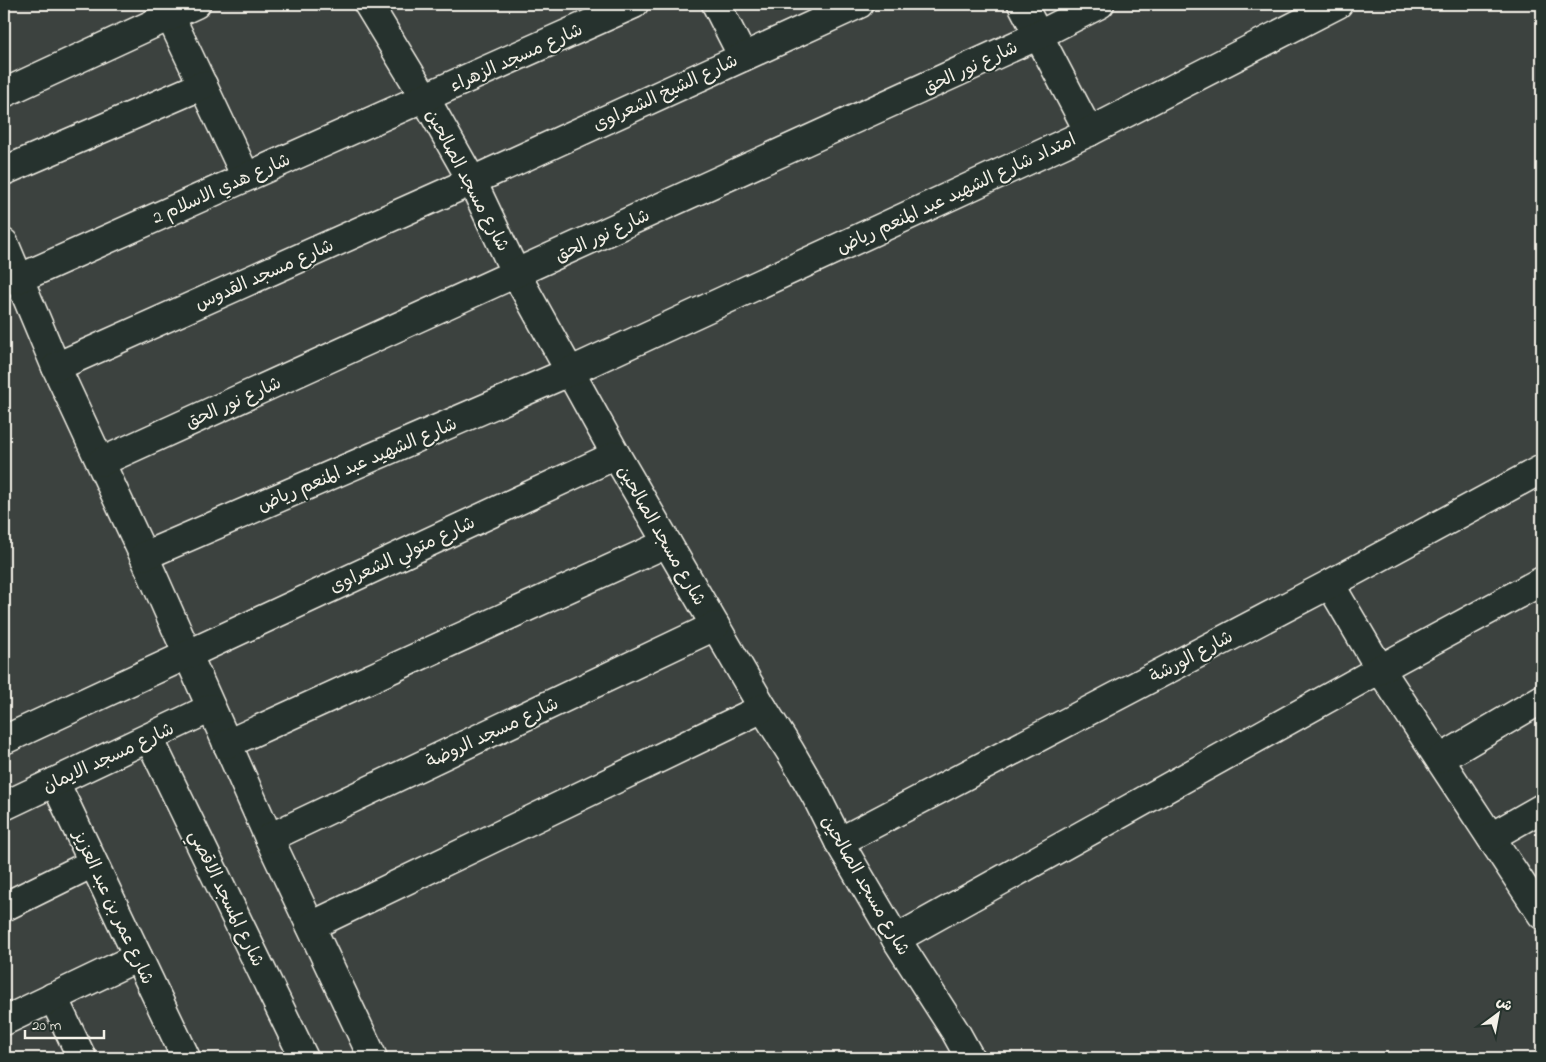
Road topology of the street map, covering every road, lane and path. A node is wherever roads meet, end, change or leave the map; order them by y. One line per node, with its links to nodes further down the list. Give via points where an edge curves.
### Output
1 (196, 4): 9 (street)
2 (370, 4): 14 (street, شارع مسجد الصالحين)
3 (634, 4): 14 (street, شارع مسجد الزهراء)
4 (716, 4): 11 (street)
5 (859, 4): 11 (street, شارع الشيخ الشعراوى)
6 (1022, 4): 10 (street)
7 (1100, 4): 10 (street, شارع نور الحق)
8 (1338, 4): 15 (street, امتداد شارع الشهيد عبد المنعم رياض)
9 (170, 16): 12 (street); 13 (street)
10 (1038, 35): 15 (street); 20 (street, شارع نور الحق)
11 (743, 57): 18 (street, شارع الشيخ الشعراوى)
12 (202, 85): 16 (street); 17 (street)
13 (4, 93)
14 (425, 98): 17 (street, شارع هدي الاسلام 2); 18 (street, شارع مسجد الصالحين)
15 (1089, 132): 23 (street, امتداد شارع الشهيد عبد المنعم رياض)
16 (4, 171)
17 (246, 177): 21 (street, شارع هدي الاسلام 2)
18 (472, 181): 20 (street, شارع مسجد الصالحين); 22 (street, شارع مسجد القدوس)
19 (4, 243): 21 (street)
20 (516, 274): 23 (street, شارع مسجد الصالحين); 25 (street, شارع نور الحق)
21 (18, 278): 22 (street)
22 (56, 367): 25 (street)
23 (569, 372): 24 (street, شارع مسجد الصالحين); 28 (street, شارع الشهيد عبد المنعم رياض)
24 (616, 455): 27 (street, شارع مسجد الصالحين); 32 (street, شارع متولي الشعراوى)
25 (101, 462): 28 (street)
26 (1542, 469): 30 (street, شارع الورشة)
27 (667, 543): 31 (street, شارع مسجد الصالحين); 39 (street)
28 (144, 556): 32 (street)
29 (1542, 581): 33 (street)
30 (1330, 584): 33 (street); 46 (street, شارع الورشة)
31 (715, 626): 36 (street, شارع مسجد الصالحين); 45 (street, شارع مسجد الروضة)
32 (188, 653): 35 (street); 38 (street, شارع متولي الشعراوى)
33 (1380, 669): 40 (street); 51 (street)
34 (1542, 699): 40 (street)
35 (212, 708): 37 (street, شارع مسجد الايمان); 39 (street)
36 (763, 708): 46 (street, شارع مسجد الصالحين, via 816,796); 50 (street)
37 (149, 738): 41 (street, شارع مسجد الايمان); 57 (street, شارع المسجد الاقصي)
38 (4, 740)
39 (227, 744): 45 (street)
40 (1440, 759): 44 (street)
41 (55, 782): 42 (street, شارع مسجد الايمان); 47 (street, شارع عمر بن عبد العزيز)
42 (4, 806)
43 (1542, 808): 44 (street)
44 (1491, 837): 49 (street)
45 (269, 838): 50 (street)
46 (839, 842): 51 (street, شارع مسجد الصالحين)
47 (93, 863): 48 (street); 52 (street, شارع عمر بن عبد العزيز)
48 (4, 907)
49 (1542, 916)
50 (311, 926): 58 (street)
51 (896, 939): 59 (street, شارع مسجد الصالحين)
52 (138, 957): 53 (street); 56 (street, شارع عمر بن عبد العزيز)
53 (53, 997): 54 (street); 55 (street)
54 (4, 1021)
55 (82, 1058)
56 (186, 1058)
57 (304, 1058)
58 (373, 1058)
59 (970, 1058)

